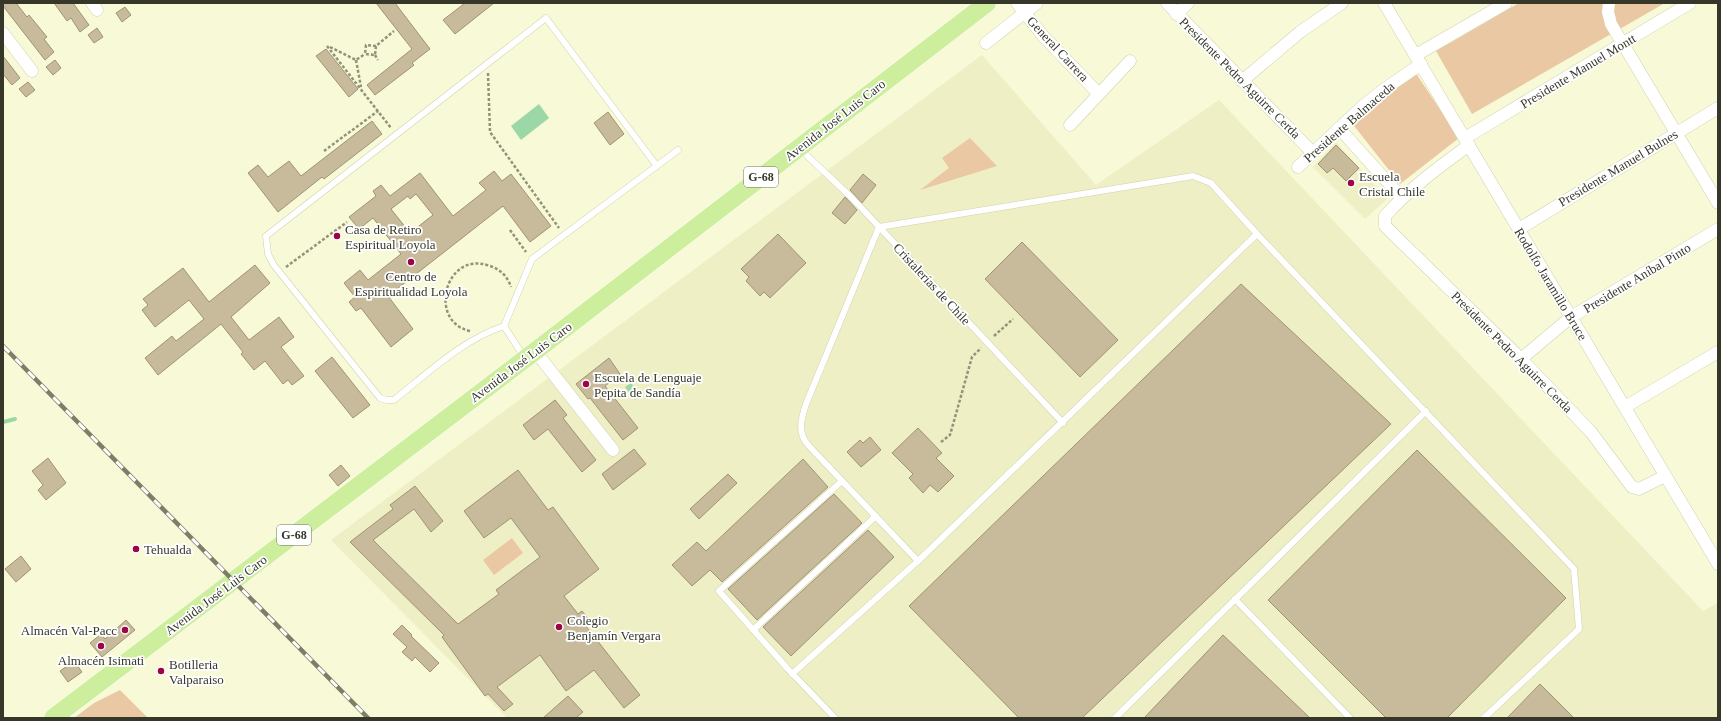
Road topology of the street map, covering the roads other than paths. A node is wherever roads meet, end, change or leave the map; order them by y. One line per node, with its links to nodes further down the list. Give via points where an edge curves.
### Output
1 (987, 3): 25 (main road, Avenida José Luis Caro / G-68)
2 (1037, 3): 10 (street)
3 (1167, 3): 11 (street, Presidente Pedro Aguirre Cerda)
4 (1188, 3): 11 (street)
5 (1342, 3): 18 (street, via 1300,32)
6 (1384, 3): 15 (street, Rodolfo Jaramillo Bruce)
7 (1506, 3): 15 (street, Presidente Balmaceda)
8 (1609, 3): 14 (street, via 1611,24)
9 (1690, 3): 14 (street, Presidente Manuel Montt)
10 (1021, 8): 13 (street); 19 (street, General Carrera, via 1044,38)
11 (1176, 14): 18 (street, Presidente Pedro Aguirre Cerda)
12 (3, 33): 17 (street)
13 (986, 43)
14 (1622, 44): 23 (street); 24 (street, Presidente Manuel Montt)
15 (1418, 59): 22 (street, Presidente Balmaceda); 24 (street, Rodolfo Jaramillo Bruce)
16 (1130, 61): 19 (street, General Carrera)
17 (32, 71)
18 (1242, 81): 27 (street, Presidente Pedro Aguirre Cerda)
19 (1099, 94): 21 (street, General Carrera)
20 (1718, 108): 23 (street, Presidente Manuel Bulnes)
21 (1070, 125)
22 (1339, 128): 27 (street, Presidente Balmaceda); 30 (street)
23 (1676, 134): 31 (street); 34 (street, Presidente Manuel Bulnes)
24 (1467, 142): 30 (street, Presidente Manuel Montt); 34 (street, Rodolfo Jaramillo Bruce)
25 (798, 148): 33 (lane, Cristalerías de Chile); 40 (main road, Avenida José Luis Caro / G-68)
26 (678, 150): 28 (lane)
27 (1313, 153): 29 (street, Presidente Balmaceda)
28 (657, 166): 38 (lane, via 532,259); 38 (lane, via 546,18 266,236 268,254 273,264 380,398 394,400 462,346)
29 (1298, 167)
30 (1402, 198): 32 (street, Presidente Manuel Montt)
31 (1718, 203)
32 (1384, 220): 41 (street, Presidente Pedro Aguirre Cerda, via 1388,229)
33 (879, 227): 36 (lane, via 1193,176 1211,183); 44 (lane, Cristalerías de Chile); 47 (lane, via 806,404 800,425 803,440)
34 (1519, 229): 37 (street, Rodolfo Jaramillo Bruce)
35 (1718, 229): 37 (street, Presidente Aníbal Pinto)
36 (1257, 234): 43 (lane); 44 (lane)
37 (1571, 317): 41 (street, Presidente Aníbal Pinto); 42 (street, Rodolfo Jaramillo Bruce)
38 (504, 326): 40 (lane)
39 (1718, 352): 42 (street)
40 (530, 355): 45 (street); 54 (main road, Avenida José Luis Caro / G-68)
41 (1521, 359): 46 (street, Presidente Pedro Aguirre Cerda, via 1591,432 1628,484 1635,489 1645,487)
42 (1624, 407): 46 (street, Rodolfo Jaramillo Bruce)
43 (1426, 411): 51 (lane); 58 (lane, via 1574,569 1579,629)
44 (1063, 423): 49 (lane)
45 (612, 450)
46 (1665, 476): 50 (street, Rodolfo Jaramillo Bruce)
47 (842, 481): 48 (lane); 52 (lane, via 719,591)
48 (876, 516): 49 (lane); 52 (lane)
49 (918, 561): 53 (lane)
50 (1718, 564)
51 (1235, 599): 56 (lane); 57 (lane)
52 (753, 630): 53 (lane)
53 (792, 674): 55 (lane)
54 (53, 718)
55 (835, 718)
56 (1115, 718)
57 (1350, 718)
58 (1484, 718)

